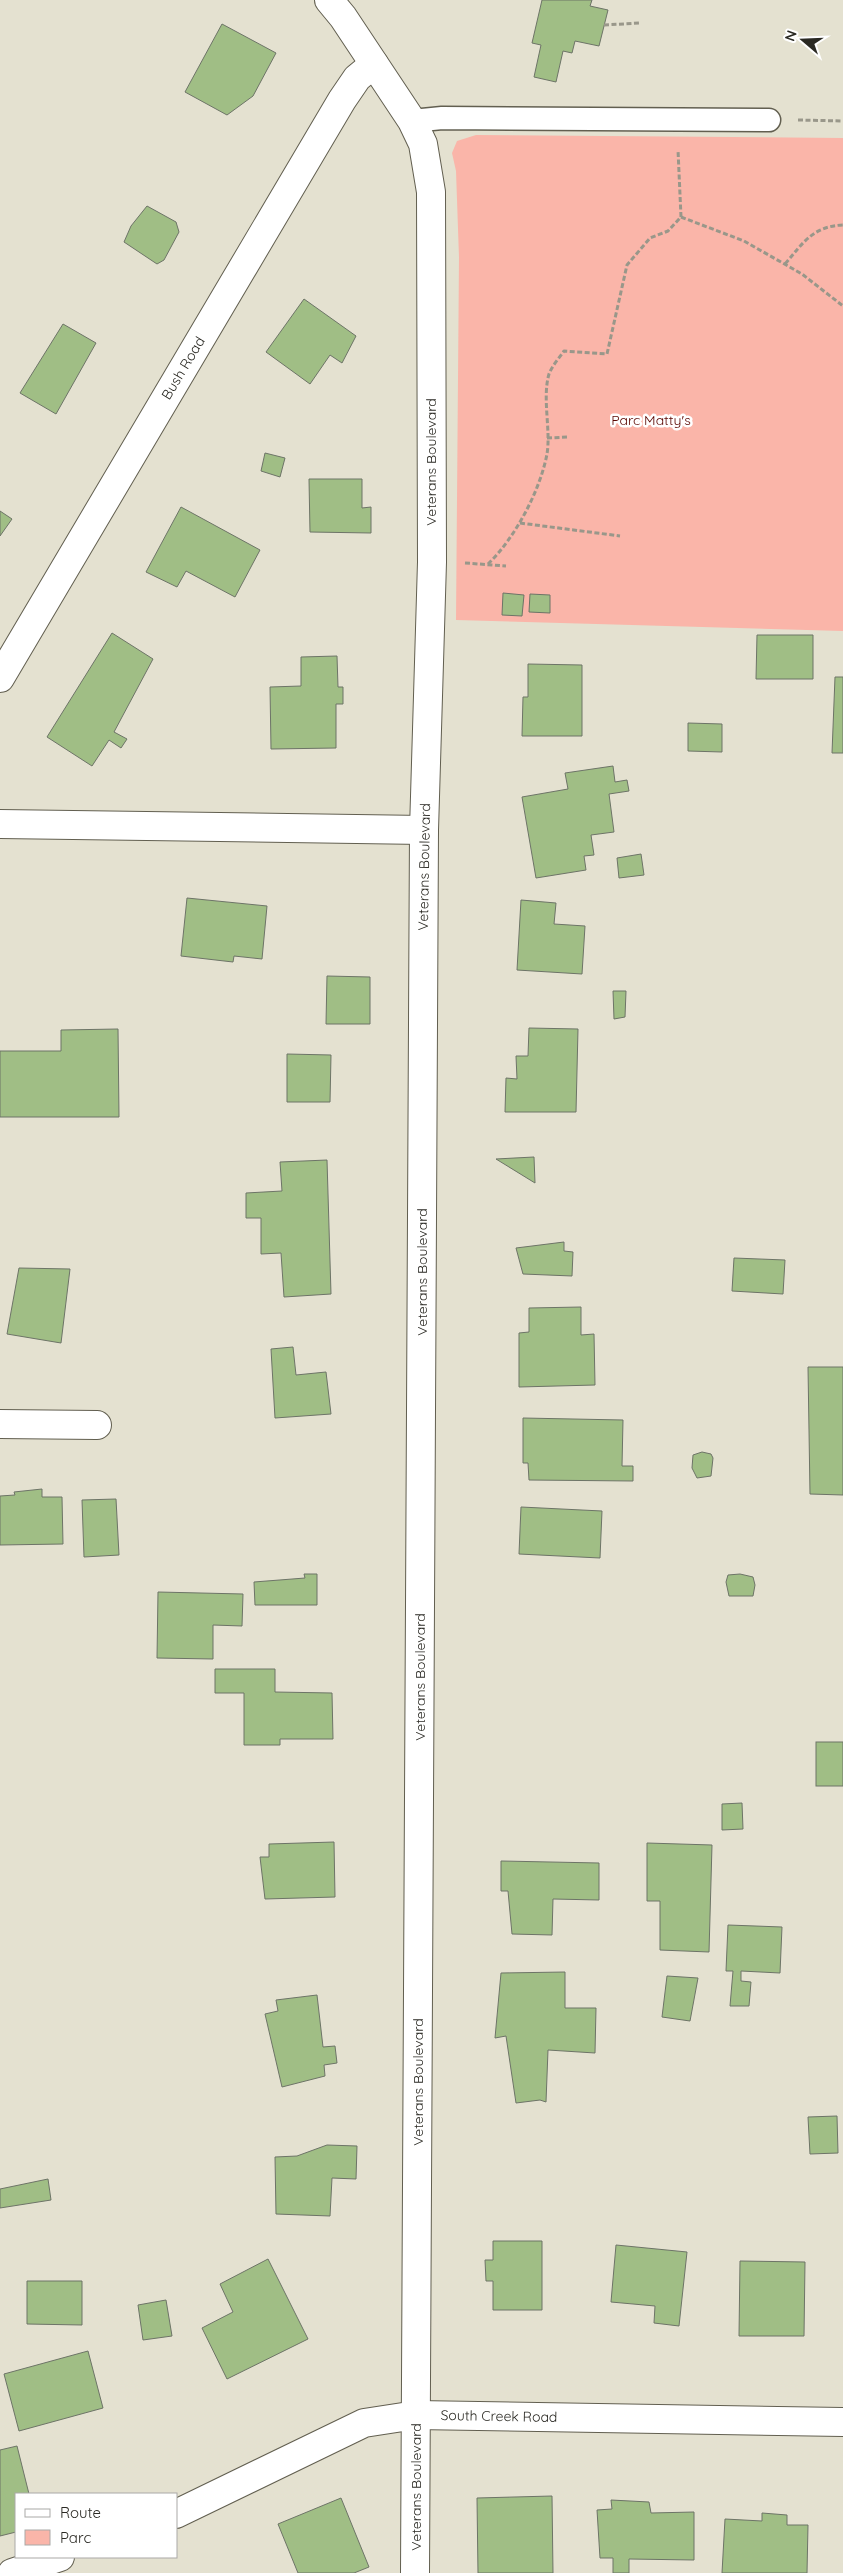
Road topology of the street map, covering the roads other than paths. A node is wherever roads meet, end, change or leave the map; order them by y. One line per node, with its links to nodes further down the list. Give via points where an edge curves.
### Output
1 (329, 0): 2 (street, Veterans Boulevard)
2 (374, 64): 4 (street, Veterans Boulevard); 5 (street, Bush Road, via 357,78 342,100)
3 (769, 120): 4 (lane, via 442,118)
4 (412, 121): 7 (street, Veterans Boulevard, via 423,144 431,192 432,562)
5 (0, 678)
6 (0, 824): 7 (street)
7 (424, 830): 10 (street, Veterans Boulevard)
8 (0, 1424): 9 (street)
9 (97, 1425)
10 (416, 2415): 11 (street, South Creek Road); 12 (street, South Creek Road, via 364,2423); 15 (street, Veterans Boulevard)
11 (843, 2422)
12 (178, 2513)
13 (57, 2558): 14 (street)
14 (12, 2573)
15 (416, 2573)

